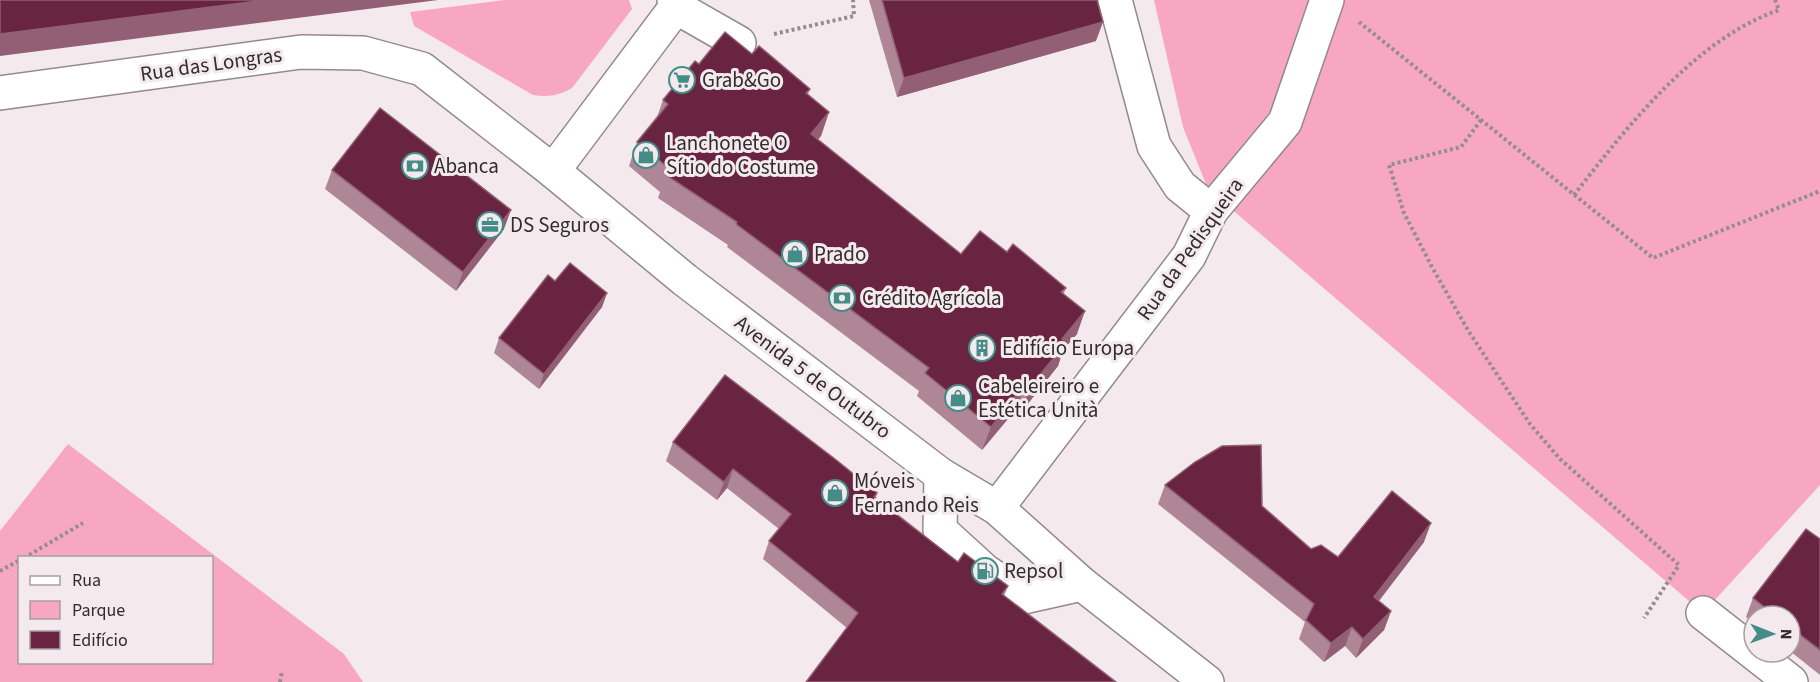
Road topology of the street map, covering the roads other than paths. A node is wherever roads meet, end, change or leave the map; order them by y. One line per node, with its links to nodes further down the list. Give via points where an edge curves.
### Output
1 (1115, 0): 8 (street, via 1154,146 1180,186)
2 (675, 3): 4 (street); 7 (street)
3 (1338, 8): 8 (street, Rua da Pedisqueira, via 1285,122)
4 (739, 43)
5 (422, 69): 6 (street, Rua das Longras, via 363,53 301,52); 7 (street, Avenida 5 de Outubro)
6 (0, 93)
7 (553, 171): 9 (street, Avenida 5 de Outubro, via 685,280)
8 (1212, 212): 10 (street, Rua da Pedisqueira, via 1189,256)
9 (941, 475): 10 (street, Avenida 5 de Outubro); 11 (street, via 940,530 985,571 1024,597)
10 (997, 508): 11 (street, Avenida 5 de Outubro)
11 (1082, 584): 13 (street, Avenida 5 de Outubro)
12 (1703, 613): 14 (street)
13 (1207, 682)
14 (1791, 682)

